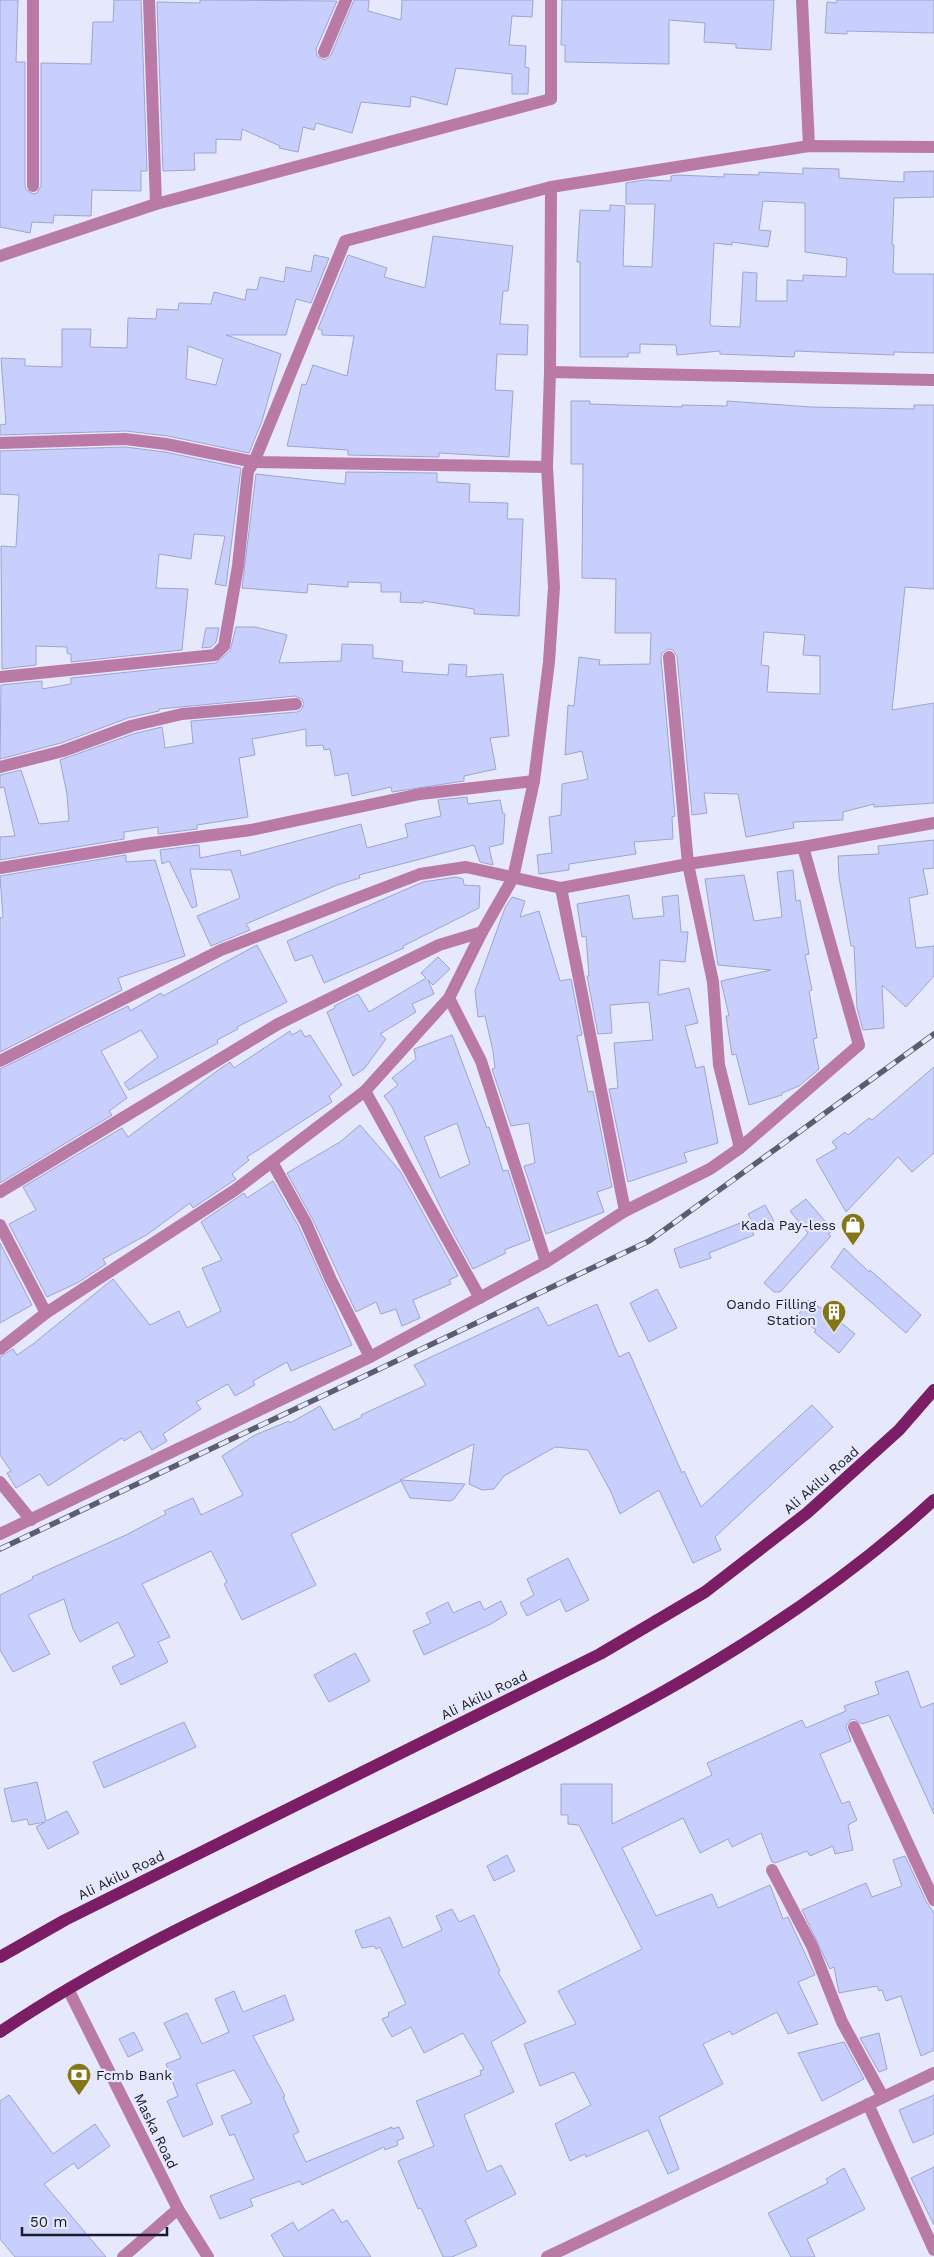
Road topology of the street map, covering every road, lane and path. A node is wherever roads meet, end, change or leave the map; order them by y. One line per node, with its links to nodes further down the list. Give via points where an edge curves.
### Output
1 (33, 0): 9 (street)
2 (149, 0): 11 (street)
3 (346, 0): 6 (street)
4 (551, 0): 11 (street, via 551,99)
5 (802, 0): 7 (street)
6 (324, 52)
7 (809, 146): 8 (street); 10 (street)
8 (934, 147)
9 (33, 186)
10 (551, 187): 13 (street); 16 (street, via 345,241)
11 (156, 204): 12 (street)
12 (0, 256)
13 (550, 372): 14 (street); 17 (street)
14 (934, 380)
15 (0, 444): 16 (street, via 125,440 166,444)
16 (254, 462): 17 (street); 19 (street, via 248,471 237,576 224,646 215,655)
17 (547, 467): 22 (street, via 554,588 549,662)
18 (669, 657): 25 (street)
19 (0, 677)
20 (296, 704): 21 (street, via 182,714 131,726 63,751)
21 (0, 767)
22 (534, 781): 26 (street, via 420,794 251,830 135,845); 27 (street)
23 (934, 823): 24 (street)
24 (804, 847): 25 (street); 33 (street, via 859,1045)
25 (688, 864): 28 (street); 33 (street, via 713,982 719,1064)
26 (0, 868)
27 (513, 878): 28 (street); 29 (street); 31 (street, via 466,868 420,874 221,950)
28 (561, 888): 36 (street)
29 (482, 932): 30 (street); 35 (street, via 439,945 278,1024)
30 (449, 998): 32 (street); 38 (street, via 481,1061)
31 (0, 1061)
32 (365, 1091): 34 (street); 39 (street)
33 (740, 1148): 36 (street, via 710,1169)
34 (272, 1162): 40 (street, via 235,1190); 42 (street, via 306,1223)
35 (0, 1192)
36 (625, 1211): 38 (street)
37 (0, 1225): 40 (street)
38 (546, 1262): 39 (street)
39 (480, 1298): 42 (street)
40 (46, 1312): 41 (street)
41 (0, 1349)
42 (370, 1357): 46 (street)
43 (934, 1390): 51 (main road, Ali Akilu Road, via 899,1430 808,1513 705,1592 600,1654 65,1920)
44 (0, 1482): 46 (street)
45 (934, 1500): 52 (main road, via 888,1542 806,1603 721,1660 628,1713 205,1916)
46 (31, 1520): 47 (street)
47 (0, 1534)
48 (854, 1728): 50 (street)
49 (772, 1870): 55 (street, via 812,1946 842,2022)
50 (934, 1900)
51 (0, 1957)
52 (68, 1988): 53 (main road); 57 (street, Maska Road)
53 (0, 2032)
54 (934, 2073): 55 (street)
55 (883, 2097): 56 (street)
56 (868, 2104): 58 (street); 61 (street)
57 (178, 2209): 59 (street); 60 (street, Maska Road)
58 (934, 2250)
59 (123, 2257)
60 (208, 2257)
61 (548, 2257)

